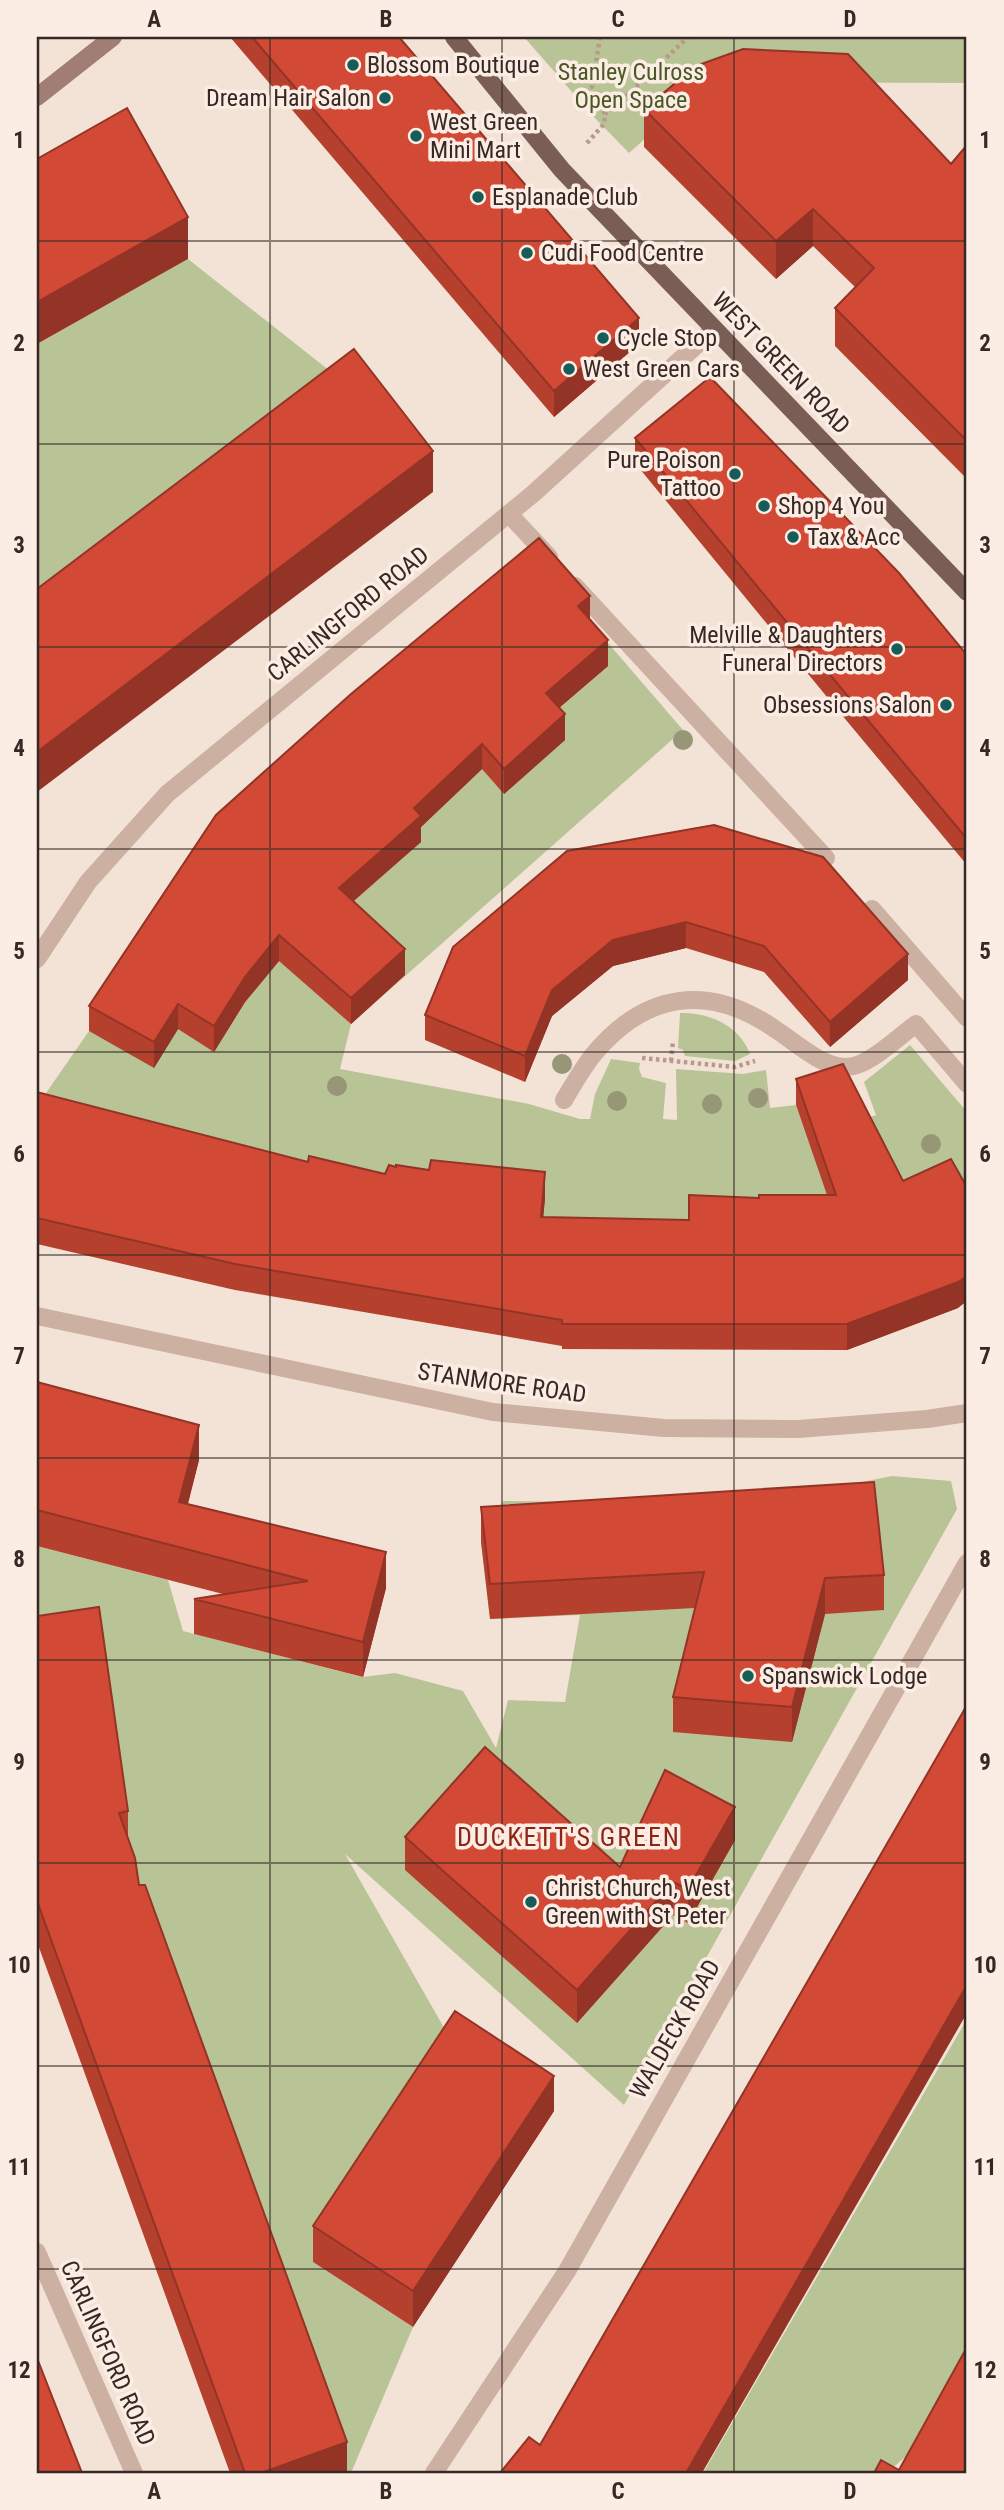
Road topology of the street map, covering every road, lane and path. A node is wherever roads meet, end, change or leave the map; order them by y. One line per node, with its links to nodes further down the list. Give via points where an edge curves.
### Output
1 (113, 37): 5 (main road)
2 (454, 37): 8 (main road, WEST GREEN ROAD, via 562,170)
3 (600, 37): 6 (path, via 592,88)
4 (688, 37): 6 (path)
5 (37, 97)
6 (605, 114): 7 (path)
7 (604, 124)
8 (714, 329): 9 (street, CARLINGFORD ROAD); 10 (main road, WEST GREEN ROAD)
9 (509, 514): 11 (street); 13 (street, CARLINGFORD ROAD, via 167,794 88,882)
10 (967, 592)
11 (825, 858)
12 (872, 909): 14 (street)
13 (37, 959)
14 (967, 1018)
15 (798, 1046): 16 (path, via 735,1067 632,1057); 16 (street, via 738,1008 684,1000 634,1017); 17 (street, via 828,1063 862,1065 916,1024)
16 (598, 1049): 18 (street)
17 (967, 1084)
18 (564, 1100)
19 (37, 1316): 20 (street, STANMORE ROAD, via 493,1412 664,1428 798,1429)
20 (967, 1413)
21 (967, 1563): 24 (street, WALDECK ROAD, via 567,2271)
22 (37, 2252): 23 (street, CARLINGFORD ROAD)
23 (134, 2473)
24 (433, 2473)

